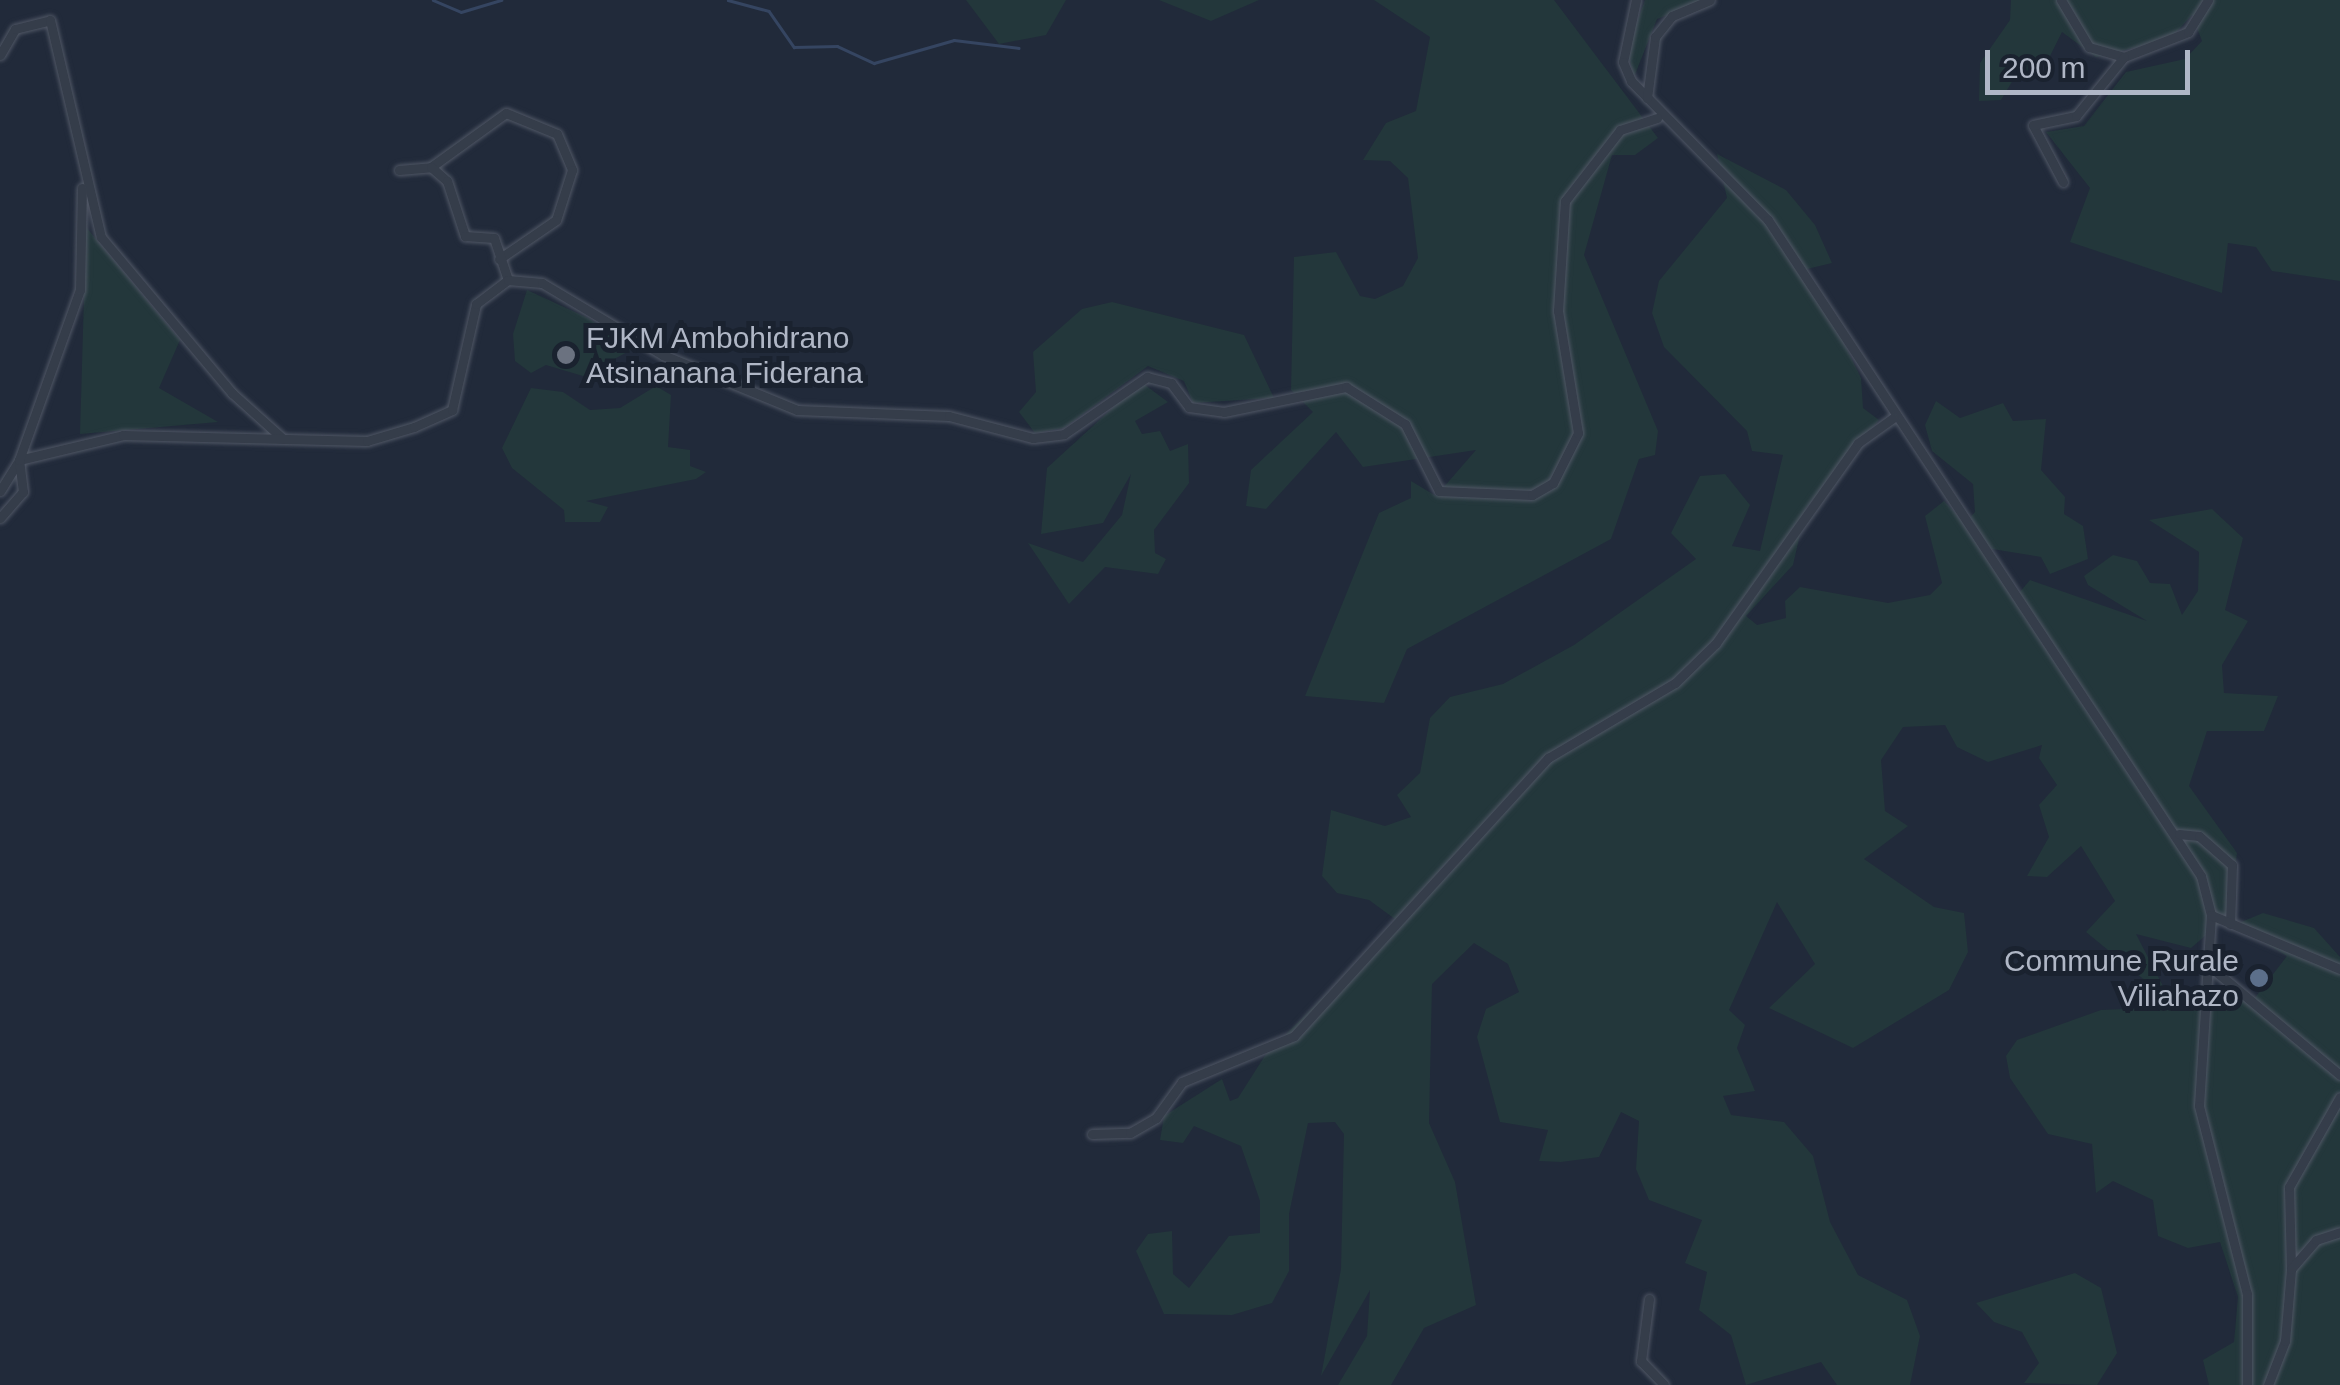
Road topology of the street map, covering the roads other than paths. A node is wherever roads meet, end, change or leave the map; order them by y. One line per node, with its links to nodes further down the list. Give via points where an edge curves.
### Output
1 (1636, 0): 7 (street, via 1623,62)
2 (1710, 0): 7 (street, via 1672,16 1655,37 1643,81)
3 (2060, 0): 6 (street, via 2089,47)
4 (2208, 0): 6 (street, via 2188,32)
5 (0, 56): 10 (street, via 15,29 50,20 80,132)
6 (2124, 57): 11 (street, via 2076,116 2033,125)
7 (1657, 118): 13 (street, via 1620,130 1565,201 1558,311 1578,434 1553,483 1532,495 1438,490 1405,424 1346,388 1224,412 1189,407 1171,383 1147,377 1064,434 1032,438 949,416 797,410 663,355 542,283); 14 (street, via 1768,220)
8 (431, 167): 9 (street); 12 (street, via 447,181 465,236 494,238); 12 (street, via 506,113 557,134 572,170 556,220)
9 (399, 170)
10 (82, 180): 15 (street, via 101,237 232,393); 16 (street, via 80,290)
11 (2062, 182)
12 (499, 259): 13 (street)
13 (508, 280): 15 (street, via 476,304 452,410 367,440)
14 (1893, 418): 19 (street); 26 (street, via 1858,442 1716,642 1675,682 1548,758 1294,1036 1182,1082 1156,1118 1130,1133)
15 (282, 436): 16 (street, via 123,435)
16 (18, 460): 17 (street); 18 (street, via 23,492)
17 (0, 490)
18 (0, 518)
19 (2179, 834): 20 (street); 21 (street, via 2200,836 2232,865)
20 (2211, 915): 21 (street); 22 (street)
21 (2230, 924): 23 (street)
22 (2208, 966): 24 (street); 31 (street, via 2199,1106 2247,1294)
23 (2340, 969)
24 (2340, 1075)
25 (2340, 1097): 28 (street, via 2290,1187)
26 (1092, 1134)
27 (2340, 1232): 28 (street, via 2316,1240)
28 (2291, 1268): 32 (street, via 2285,1341)
29 (1648, 1299): 30 (street, via 1640,1361)
30 (1664, 1385)
31 (2247, 1385)
32 (2268, 1385)

